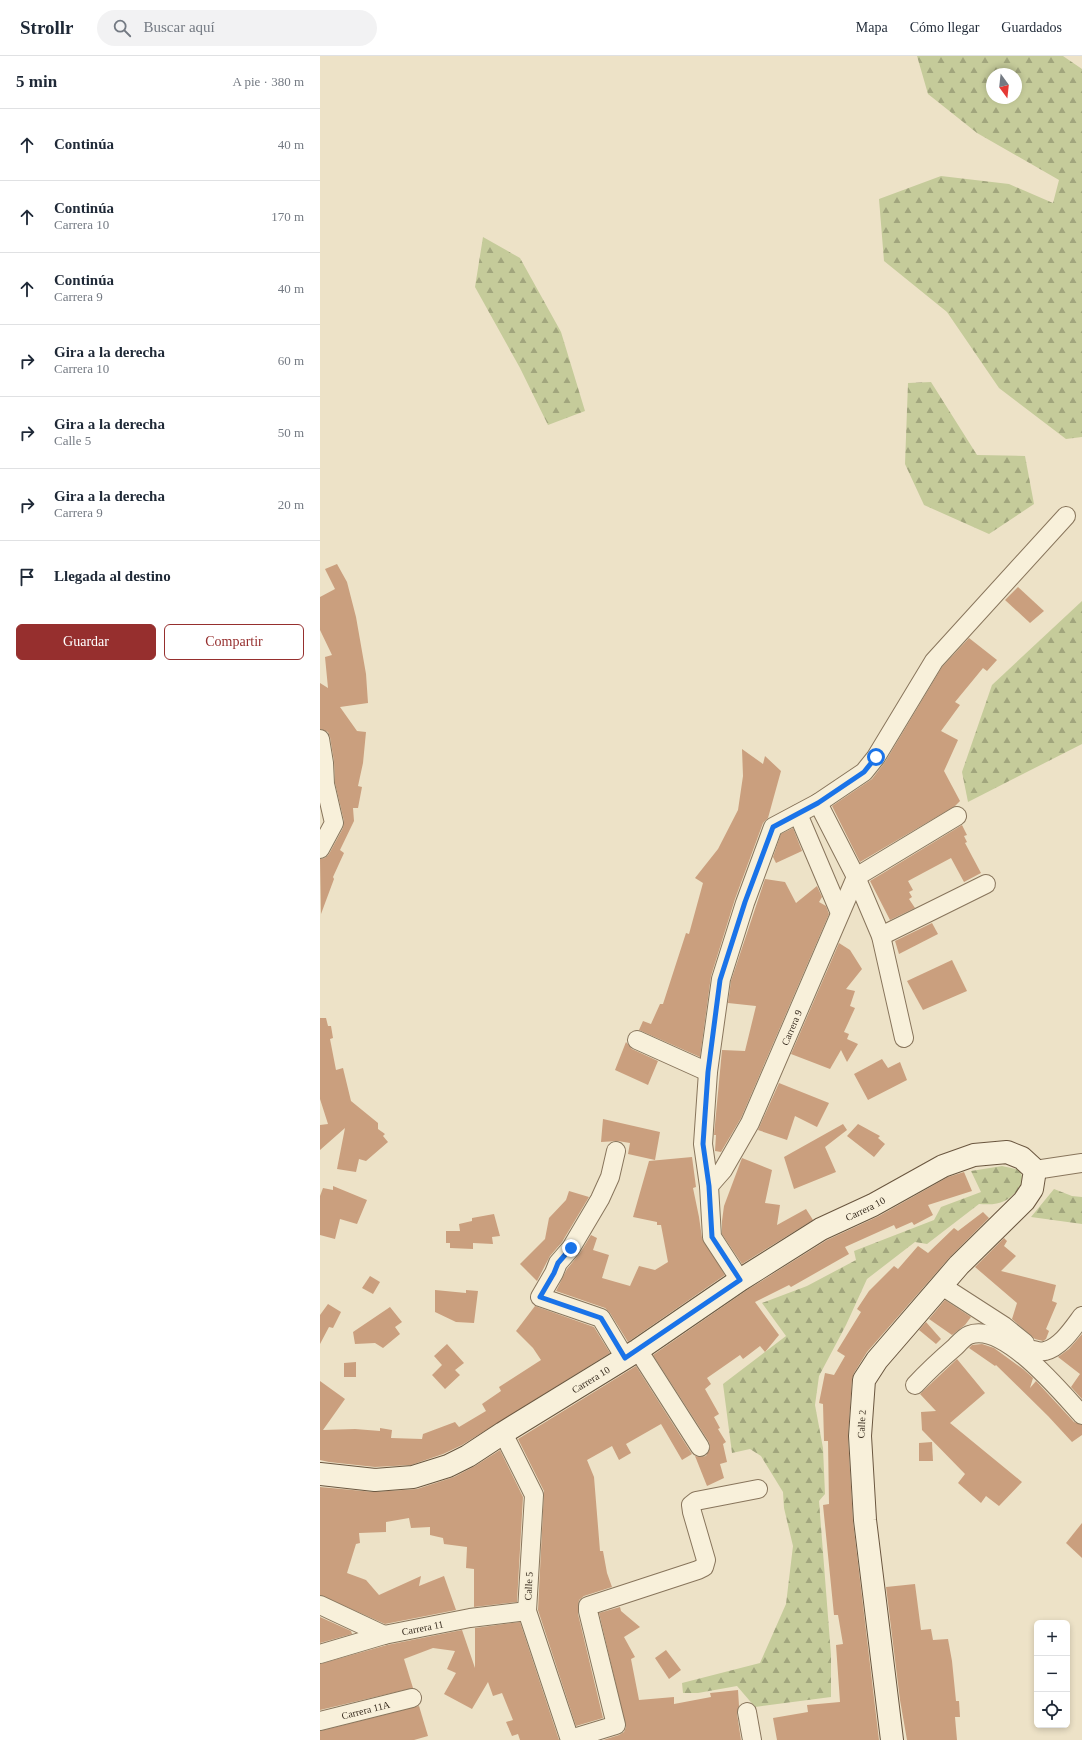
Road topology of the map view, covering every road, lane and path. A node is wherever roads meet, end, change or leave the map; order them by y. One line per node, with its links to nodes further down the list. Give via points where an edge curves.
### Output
1 (1066, 516): 3 (street, via 934,660 876,757 864,772)
2 (320, 739): 6 (street, via 325,784 334,823)
3 (818, 803): 4 (street); 7 (street)
4 (798, 814): 9 (street); 13 (street, via 773,827 745,902 720,980)
5 (957, 816): 7 (street)
6 (320, 849)
7 (856, 877): 9 (street, Carrera 9); 10 (street)
8 (986, 884): 10 (street)
9 (840, 913): 17 (street, Carrera 9, via 750,1123 723,1170)
10 (881, 936): 11 (street)
11 (904, 1038)
12 (637, 1040): 13 (street)
13 (708, 1072): 17 (street, via 703,1144)
14 (616, 1151): 22 (street, via 610,1177 600,1199 571,1248 558,1263 540,1297 601,1318)
15 (1082, 1163): 16 (street)
16 (1035, 1170): 18 (street, Carrera 10, via 1022,1158 1007,1152 974,1155 943,1166 873,1205 821,1229); 19 (street, Calle 2, via 1032,1188 1024,1201 959,1265)
17 (709, 1186): 18 (street, via 712,1237)
18 (740, 1280): 22 (street, Carrera 10)
19 (942, 1286): 21 (street, via 1004,1326); 39 (street, Calle 2, via 877,1360 864,1380 860,1436 865,1520)
20 (1082, 1316): 21 (street, via 1070,1333 1053,1348 1045,1351)
21 (1033, 1350): 23 (street)
22 (631, 1354): 26 (street, Carrera 10); 27 (street)
23 (1039, 1369): 24 (street, via 1000,1339 978,1333 968,1336); 25 (street)
24 (915, 1385)
25 (1082, 1415)
26 (503, 1433): 28 (street, Carrera 10, via 448,1466 413,1476 375,1480); 31 (street, Calle 5, via 534,1495)
27 (700, 1447)
28 (320, 1474)
29 (758, 1489): 37 (street, via 696,1501 691,1505 706,1560 704,1567 588,1606 616,1725)
30 (320, 1605): 32 (street)
31 (527, 1611): 32 (street, Carrera 11, via 470,1618); 37 (street, Calle 5)
32 (384, 1635): 33 (street, Carrera 11)
33 (320, 1654)
34 (412, 1698): 36 (street, Carrera 11A)
35 (747, 1712): 38 (street)
36 (320, 1721)
37 (570, 1740)
38 (752, 1740)
39 (892, 1740)

